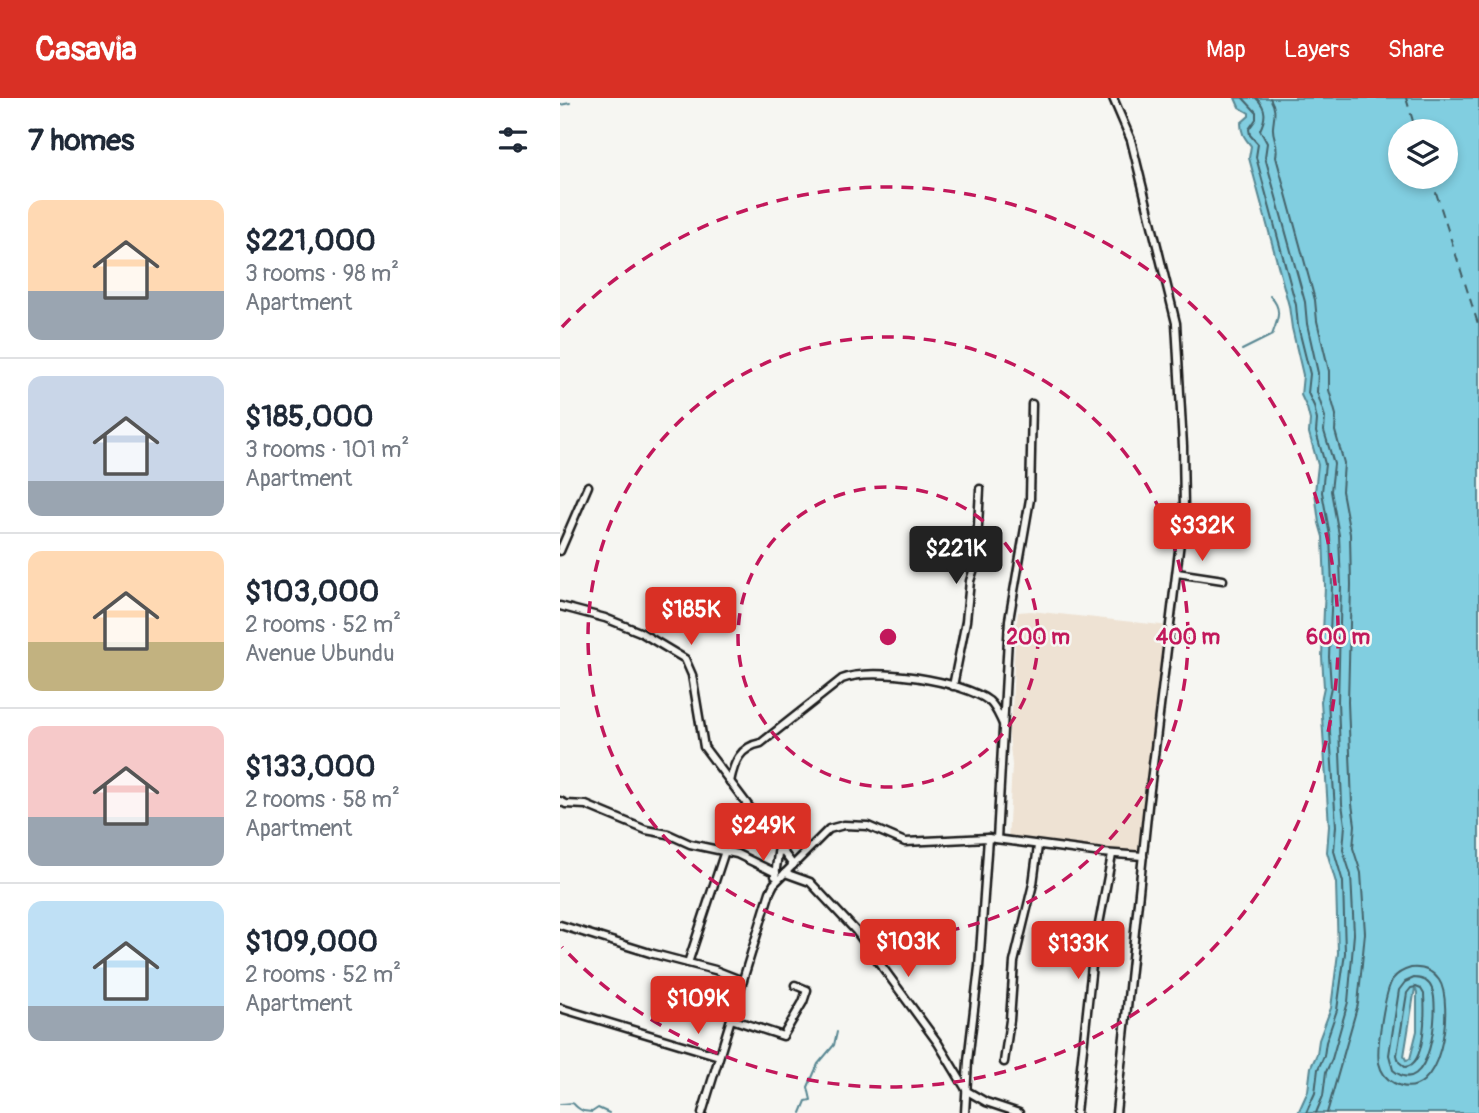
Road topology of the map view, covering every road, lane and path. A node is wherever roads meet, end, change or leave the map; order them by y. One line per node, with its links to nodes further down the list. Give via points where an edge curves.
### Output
1 (1113, 98): 6 (street, via 1131,140 1175,323 1184,509)
2 (1032, 404): 10 (street, via 1030,499 1012,596)
3 (589, 486): 5 (street)
4 (980, 489): 9 (street, via 976,562)
5 (560, 551)
6 (1177, 573): 7 (street); 19 (street)
7 (1223, 580)
8 (560, 606): 11 (street, via 640,632 685,659 692,675 702,742)
9 (953, 686): 10 (street, via 990,701); 11 (street, via 908,676 852,674 741,753)
10 (1003, 726): 14 (street)
11 (730, 782): 15 (street)
12 (560, 801): 17 (street, via 586,805 646,830)
13 (988, 838): 14 (street); 20 (street, via 905,842 868,826 844,825 829,829); 32 (street)
14 (997, 839): 16 (street)
15 (779, 846): 20 (street); 21 (street)
16 (1038, 846): 18 (street); 31 (street, via 1014,962)
17 (725, 851): 21 (street); 25 (street)
18 (1112, 855): 19 (street); 37 (street, via 1093,956)
19 (1143, 856): 38 (street)
20 (793, 865): 22 (street)
21 (775, 873): 23 (street)
22 (785, 873): 23 (street); 32 (street, via 810,882 856,931 938,1043)
23 (774, 884): 26 (street)
24 (560, 925): 25 (street)
25 (688, 964): 26 (street)
26 (743, 981): 29 (street)
27 (795, 985): 29 (street, via 807,990 784,1036)
28 (560, 1008): 30 (street)
29 (731, 1019): 30 (street)
30 (719, 1056): 34 (street)
31 (1004, 1062)
32 (967, 1091): 33 (street); 35 (street)
33 (1000, 1111): 36 (street)
34 (702, 1113)
35 (965, 1113)
36 (1019, 1113)
37 (1076, 1113)
38 (1116, 1113)

